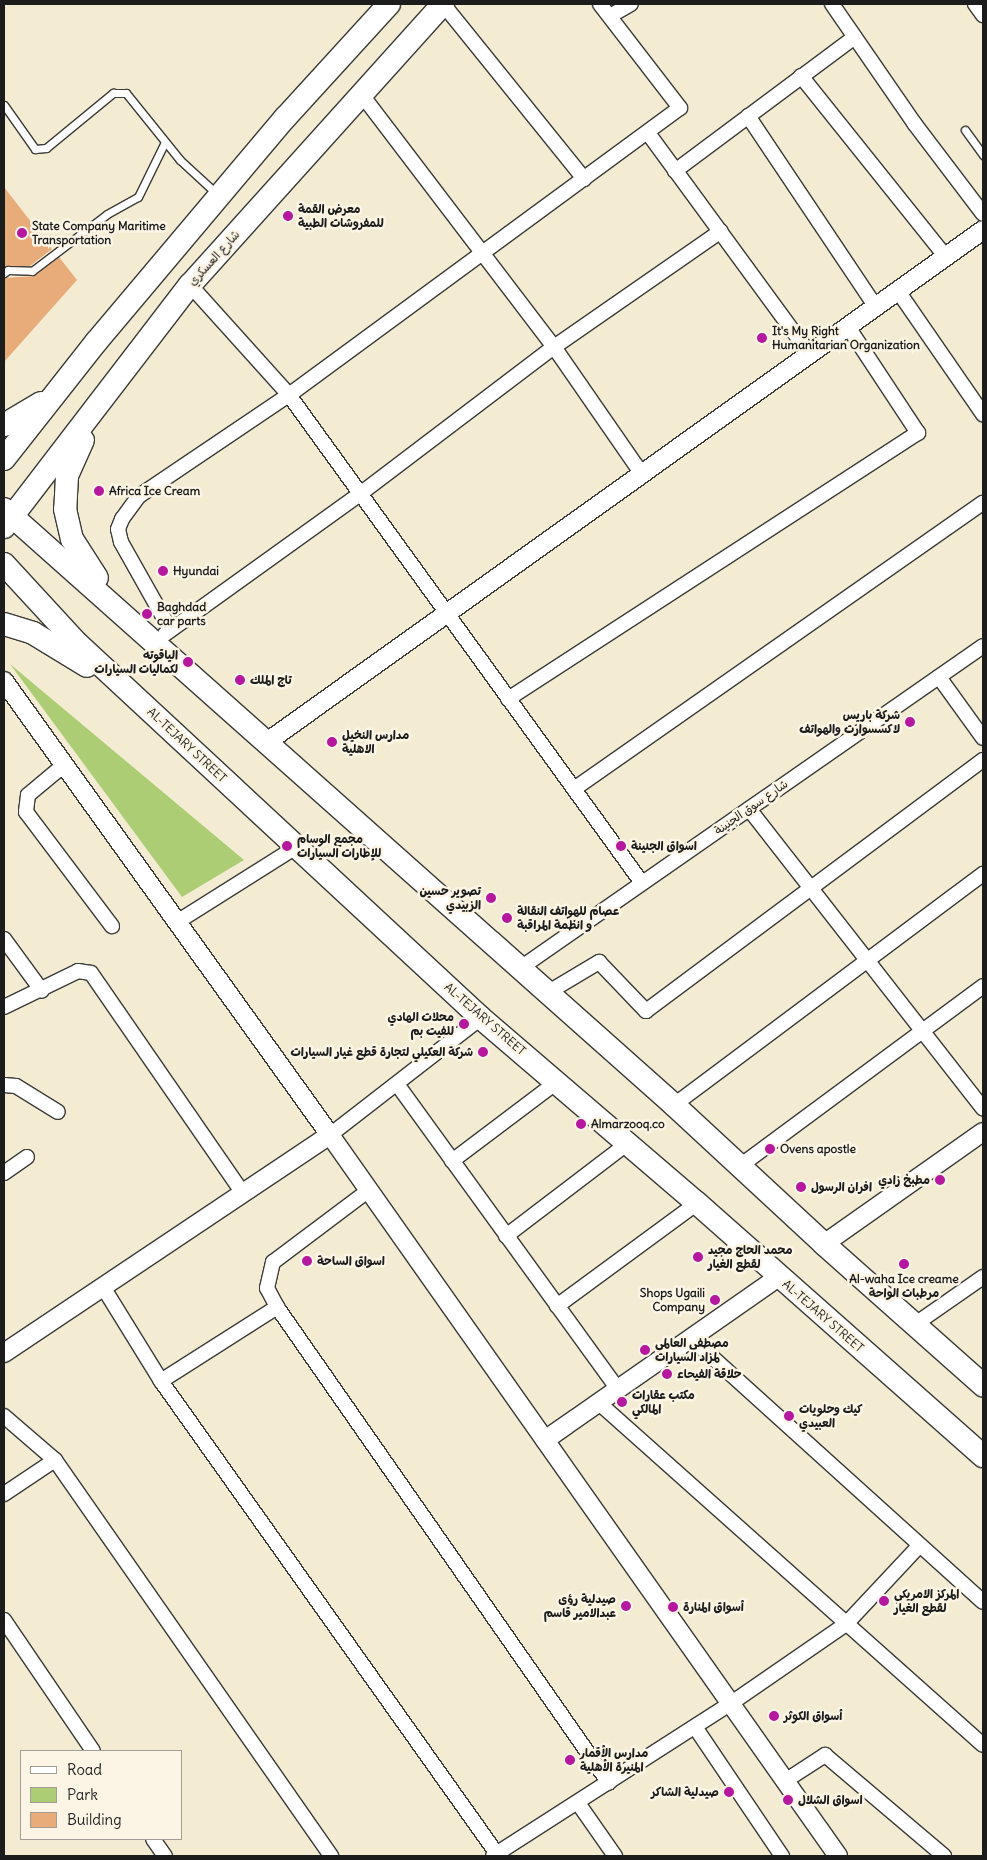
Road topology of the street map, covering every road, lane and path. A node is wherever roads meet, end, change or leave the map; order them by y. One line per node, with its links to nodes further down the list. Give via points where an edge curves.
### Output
1 (389, 4): 20 (main road)
2 (443, 4): 11 (main road, شارع العسكري); 19 (street)
3 (600, 4): 8 (street)
4 (631, 4): 8 (street)
5 (832, 4): 9 (street)
6 (975, 4): 7 (street)
7 (983, 15)
8 (610, 16): 15 (street, via 680,108)
9 (855, 36): 10 (street); 21 (street)
10 (801, 76): 13 (street); 25 (street)
11 (362, 95): 24 (street); 27 (main road, شارع العسكري)
12 (4, 105): 16 (lane, via 35,149 46,148 113,93 126,93)
13 (748, 116): 18 (street); 29 (street)
14 (965, 130): 17 (lane)
15 (648, 133): 18 (street); 19 (street)
16 (165, 142): 20 (lane); 26 (lane, via 138,197 108,214 32,271 8,270)
17 (983, 155)
18 (675, 170): 23 (street)
19 (584, 179): 24 (street)
20 (219, 196): 31 (main road)
21 (983, 214)
22 (983, 230): 25 (street)
23 (721, 231): 32 (street); 33 (street)
24 (483, 253): 32 (street); 34 (street)
25 (946, 257): 28 (street)
26 (4, 273)
27 (190, 285): 34 (street); 35 (main road, شارع العسكري)
28 (898, 291): 29 (street); 36 (street)
29 (876, 307): 30 (street)
30 (848, 327): 33 (street); 52 (street, via 918,433)
31 (97, 341): 37 (main road, via 48,397 26,414); 38 (main road)
32 (554, 347): 39 (street); 40 (street)
33 (810, 354): 39 (street)
34 (289, 395): 40 (street); 47 (street, via 154,484 139,496 122,519 118,529 125,554)
35 (102, 398): 42 (main road, شارع العسكري); 44 (main road, via 67,476 65,509 76,548)
36 (983, 414)
37 (4, 425)
38 (4, 459)
39 (642, 474): 45 (street)
40 (360, 494): 45 (street); 47 (street)
41 (983, 503): 57 (street)
42 (7, 518): 44 (main road)
43 (4, 564): 51 (main road, AL-TEJARY STREET, via 77,643)
44 (121, 611): 47 (main road)
45 (447, 614): 52 (street); 54 (street)
46 (4, 624): 51 (main road, via 46,640)
47 (162, 636): 54 (main road)
48 (983, 646): 49 (street, شارع سوق الجنينة)
49 (939, 676): 53 (street); 58 (street, شارع سوق الجنينة)
50 (4, 681): 56 (street)
51 (138, 699): 59 (main road, AL-TEJARY STREET)
52 (508, 699): 57 (street)
53 (983, 738)
54 (267, 742): 67 (main road)
55 (983, 760): 62 (street)
56 (64, 765): 63 (street); 64 (street, via 28,795 26,812)
57 (574, 789): 61 (street)
58 (749, 809): 61 (street, شارع سوق الجنينة); 62 (street)
59 (296, 847): 63 (street); 72 (main road, AL-TEJARY STREET)
60 (983, 874): 66 (street)
61 (642, 883): 67 (street, شارع سوق الجنينة)
62 (810, 889): 66 (street); 70 (street, via 646,1011 599,962)
63 (177, 922): 81 (street)
64 (112, 926)
65 (4, 939): 69 (street)
66 (867, 961): 73 (street); 77 (street)
67 (519, 969): 70 (main road)
68 (983, 986): 73 (street)
69 (42, 991): 71 (street); 88 (street, via 78,971 91,973)
70 (546, 993): 77 (main road)
71 (4, 1007)
72 (481, 1018): 74 (main road, AL-TEJARY STREET); 75 (street)
73 (922, 1032): 78 (street); 85 (street)
74 (557, 1082): 82 (main road, AL-TEJARY STREET); 84 (street)
75 (397, 1084): 81 (street); 84 (street)
76 (4, 1085): 79 (street, via 16,1086)
77 (674, 1105): 85 (main road)
78 (983, 1109)
79 (58, 1112)
80 (983, 1132): 91 (street)
81 (330, 1135): 87 (street); 88 (street)
82 (628, 1143): 89 (main road, AL-TEJARY STREET); 90 (street)
83 (27, 1157): 86 (street)
84 (452, 1161): 90 (street)
85 (740, 1166): 91 (main road)
86 (4, 1173)
87 (369, 1190): 96 (street, via 273,1262 267,1288); 105 (street)
88 (243, 1193): 94 (street)
89 (697, 1203): 92 (main road, AL-TEJARY STREET); 95 (street)
90 (506, 1236): 95 (street)
91 (824, 1244): 97 (main road)
92 (778, 1277): 98 (street); 106 (main road, AL-TEJARY STREET)
93 (983, 1277): 97 (street)
94 (103, 1287): 99 (street); 100 (street)
95 (557, 1306): 102 (street)
96 (277, 1307): 100 (street); 118 (street)
97 (914, 1324): 101 (main road)
98 (692, 1339): 102 (street); 109 (street)
99 (4, 1353)
100 (161, 1381): 121 (street)
101 (983, 1385)
102 (618, 1389): 103 (street)
103 (598, 1403): 105 (street); 112 (street)
104 (4, 1416): 107 (street)
105 (545, 1440): 113 (street)
106 (983, 1456)
107 (55, 1460): 108 (street); 123 (street)
108 (4, 1494)
109 (919, 1546): 110 (street); 112 (street)
110 (983, 1602)
111 (4, 1620): 116 (street)
112 (846, 1624): 113 (street); 115 (street)
113 (730, 1704): 114 (street); 117 (street)
114 (695, 1727): 118 (street); 125 (street)
115 (983, 1746)
116 (92, 1750)
117 (785, 1781): 126 (street); 127 (street, via 825,1755)
118 (609, 1783): 119 (street)
119 (578, 1803): 121 (street); 124 (street)
120 (154, 1840): 122 (street)
121 (495, 1855)
122 (165, 1856)
123 (331, 1856)
124 (615, 1856)
125 (782, 1856)
126 (838, 1856)
127 (944, 1856)

